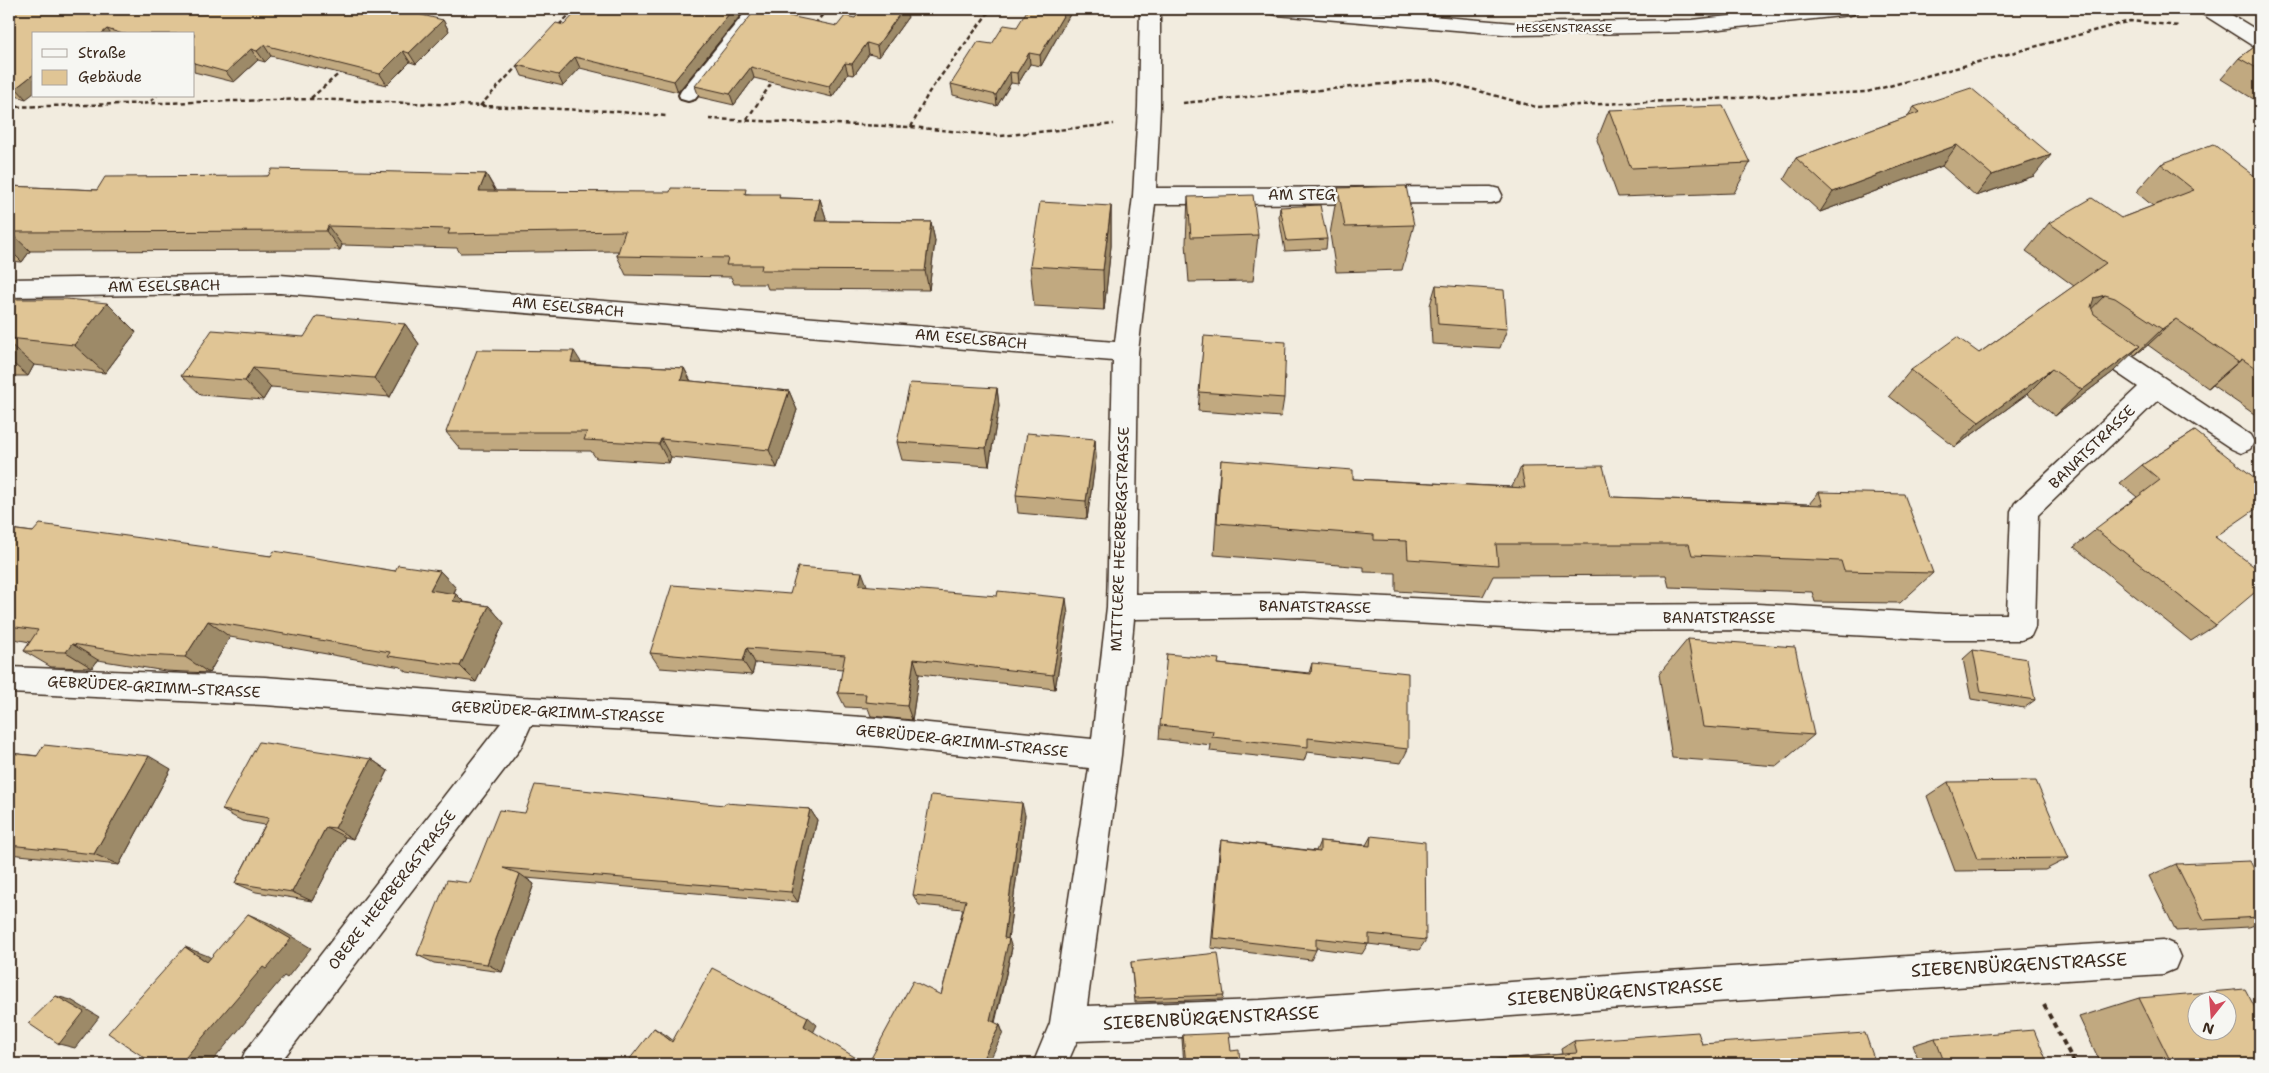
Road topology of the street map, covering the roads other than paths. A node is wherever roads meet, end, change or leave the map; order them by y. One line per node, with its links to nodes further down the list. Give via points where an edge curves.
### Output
1 (757, 9): 7 (lane)
2 (1150, 9): 9 (street, MITTLERE HEERBERGSTRASSE)
3 (1277, 9): 4 (street, HESSENSTRASSE, via 1515,29 1692,26)
4 (1850, 9)
5 (2215, 14): 6 (street)
6 (2260, 41)
7 (688, 95)
8 (1491, 195): 9 (street, AM STEG)
9 (1144, 196): 12 (street, MITTLERE HEERBERGSTRASSE)
10 (9, 288): 12 (street, AM ESELSBACH, via 280,284)
11 (2078, 333): 13 (street)
12 (1126, 352): 15 (street, MITTLERE HEERBERGSTRASSE)
13 (2156, 386): 14 (street); 15 (street, BANATSTRASSE, via 2025,511 2021,627 1945,627 1757,617 1558,618 1303,605)
14 (2241, 442)
15 (1121, 607): 18 (street, MITTLERE HEERBERGSTRASSE)
16 (9, 680): 17 (street, GEBRÜDER-GRIMM-STRASSE, via 265,691)
17 (522, 711): 18 (street, GEBRÜDER-GRIMM-STRASSE, via 867,731); 21 (street, OBERE HEERBERGSTRASSE, via 509,739)
18 (1106, 755): 20 (street, MITTLERE HEERBERGSTRASSE)
19 (2163, 957): 20 (street, SIEBENBÜRGENSTRASSE, via 1270,1016)
20 (1066, 1024): 22 (street, MITTLERE HEERBERGSTRASSE)
21 (257, 1064)
22 (1050, 1064)

